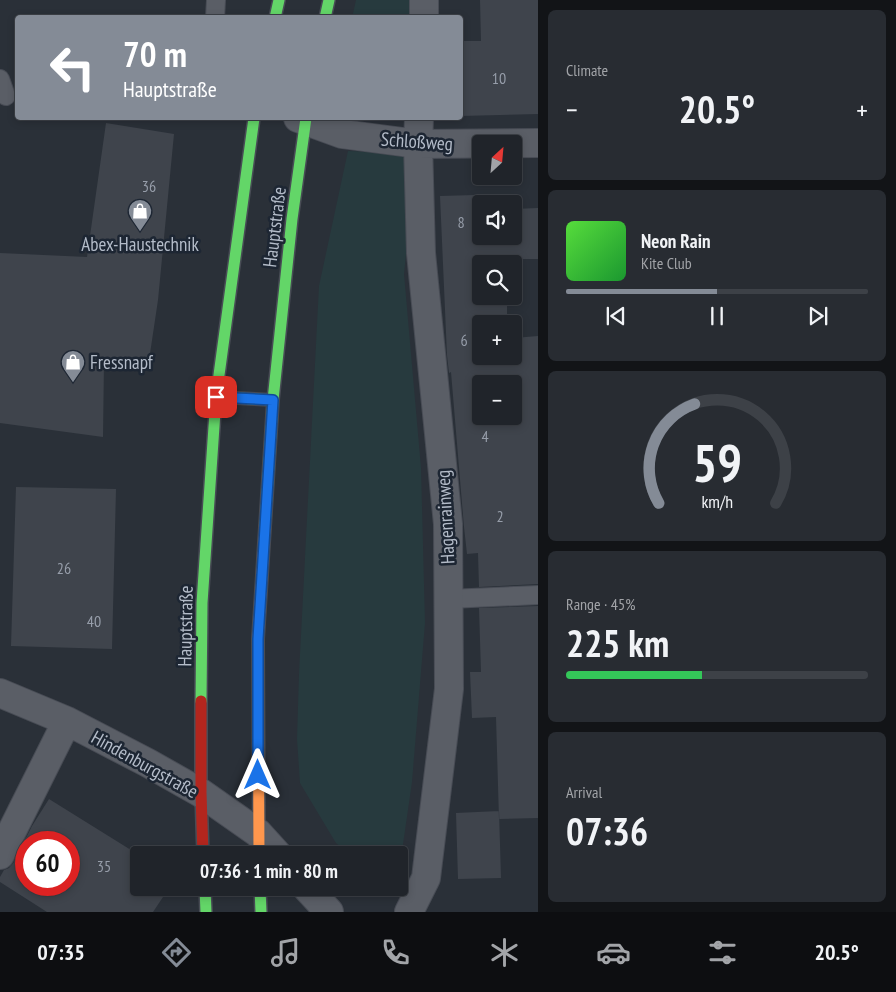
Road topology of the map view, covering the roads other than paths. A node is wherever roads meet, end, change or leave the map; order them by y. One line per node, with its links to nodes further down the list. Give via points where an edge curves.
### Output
1 (216, 0): 5 (lane)
2 (279, 0): 6 (main road)
3 (329, 0): 7 (main road)
4 (424, 0): 8 (street)
5 (215, 15)
6 (276, 15)
7 (326, 15)
8 (424, 15)
9 (0, 79): 10 (lane)
10 (6, 96)
11 (254, 120): 17 (main road, Hauptstraße)
12 (303, 120): 18 (main road, Hauptstraße)
13 (308, 120): 16 (street, Schloßweg, via 342,134)
14 (419, 120): 16 (street, Hagenrainweg)
15 (538, 143): 16 (street, Schloßweg)
16 (418, 144): 20 (street, Hagenrainweg, via 421,253 448,524)
17 (216, 397): 18 (main road); 23 (main road, Hauptstraße, via 202,603)
18 (273, 400): 24 (main road, Hauptstraße, via 258,639)
19 (538, 595): 20 (lane)
20 (449, 599): 33 (street, Hagenrainweg, via 449,690 426,878)
21 (0, 693): 22 (street, Hindenburgstraße)
22 (67, 721): 23 (street, Hindenburgstraße); 26 (street)
23 (200, 793): 24 (street, Hindenburgstraße); 25 (main road, Hauptstraße)
24 (258, 844)
25 (203, 846)
26 (0, 855)
27 (205, 896): 30 (main road)
28 (260, 896): 31 (main road)
29 (314, 896): 32 (street)
30 (206, 912)
31 (261, 912)
32 (329, 912)
33 (409, 912)

